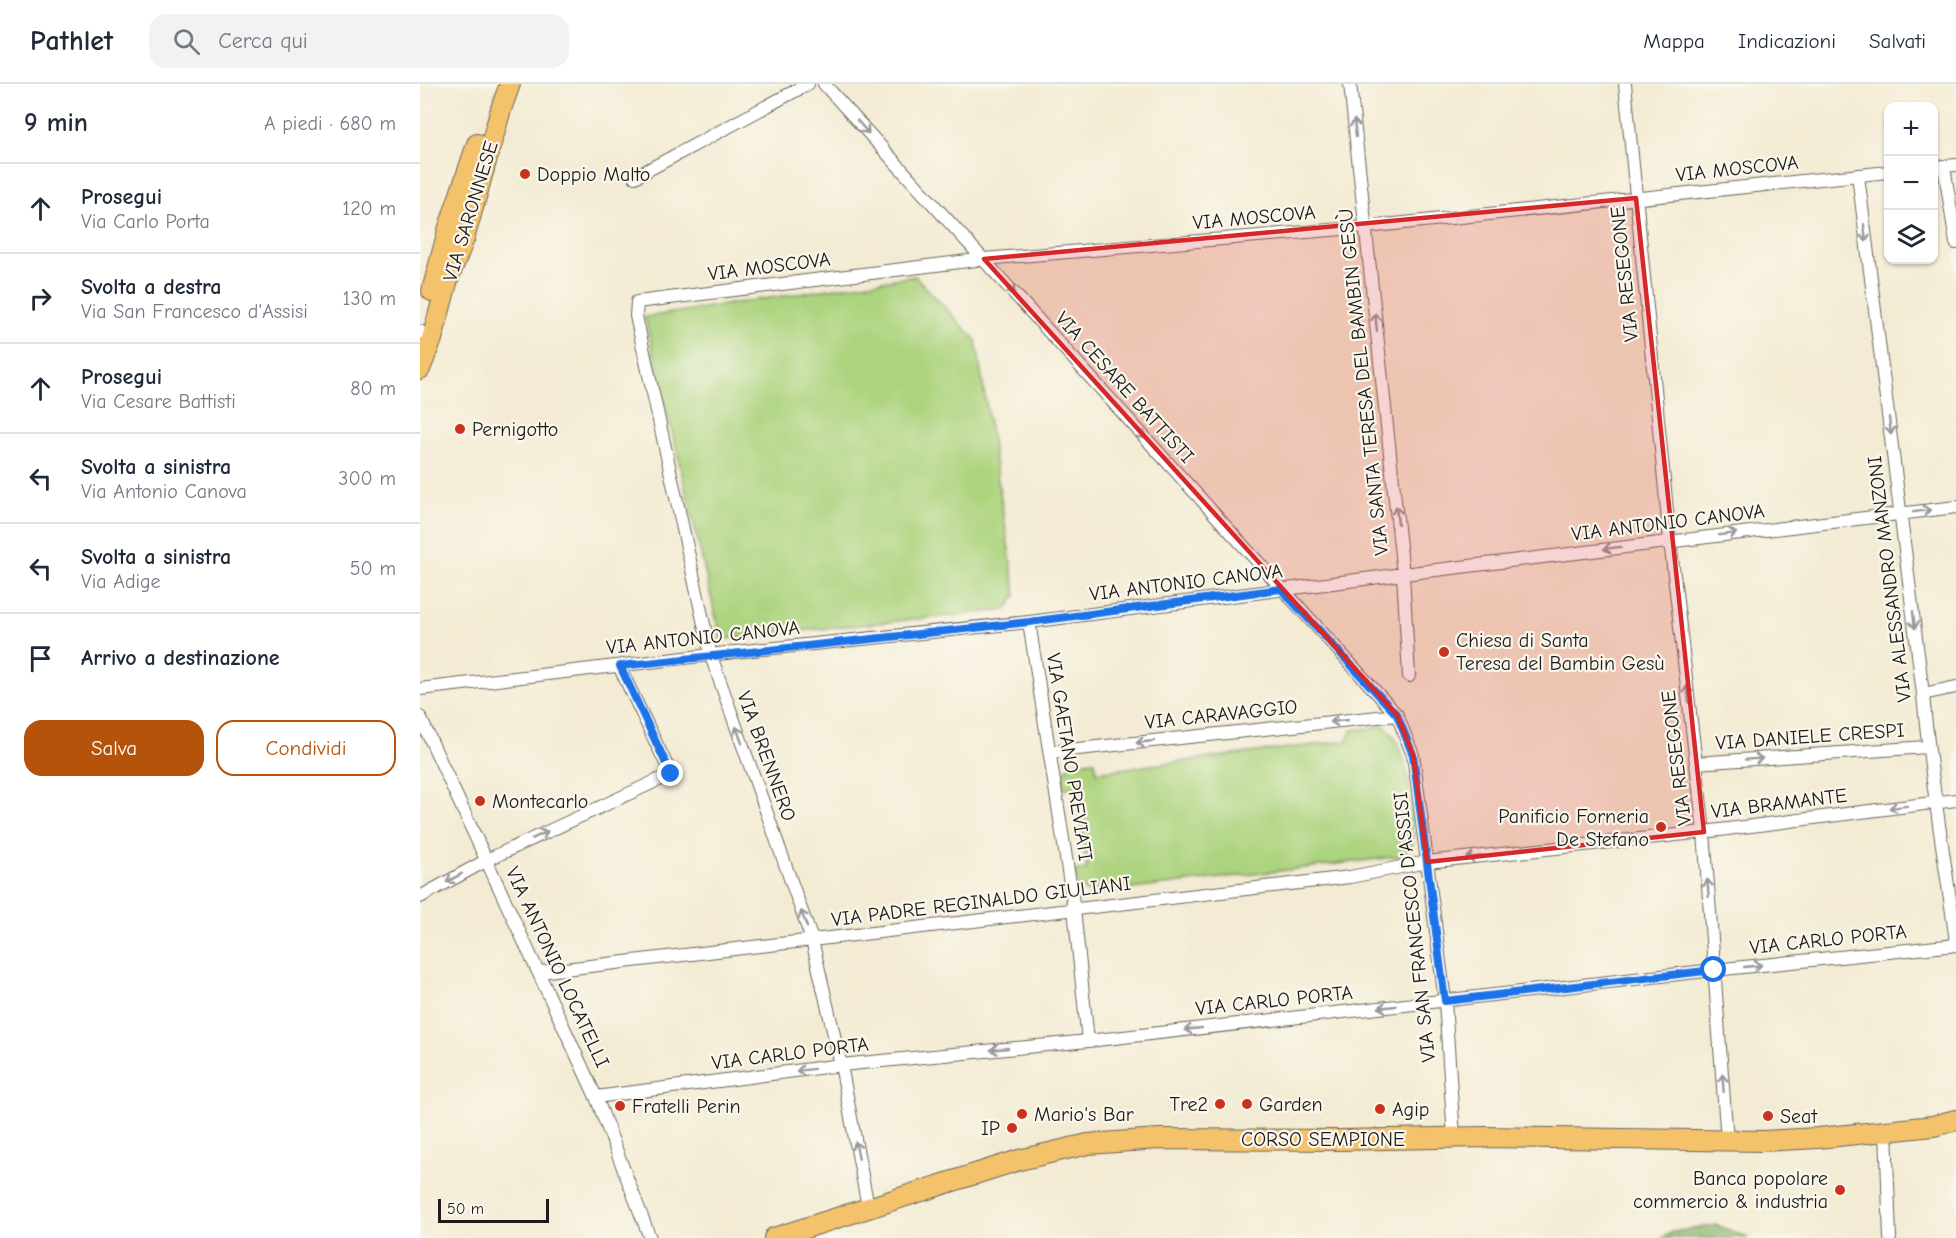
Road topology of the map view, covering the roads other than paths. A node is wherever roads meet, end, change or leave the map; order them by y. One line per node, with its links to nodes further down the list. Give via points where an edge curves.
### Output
1 (495, 84): 15 (main road, VIA SARONNESE)
2 (510, 84): 20 (main road, VIA SARONNESE)
3 (808, 84): 10 (street)
4 (824, 84): 14 (street, VIA CESARE BATTISTI, one-way to 14)
5 (1350, 84): 12 (street, VIA SANTA TERESA DEL BAMBIN GESÙ, one-way to 5)
6 (1625, 84): 11 (street, VIA RESEGONE)
7 (1944, 166): 13 (street)
8 (1884, 172): 9 (street, VIA MOSCOVA)
9 (1858, 175): 11 (street, VIA MOSCOVA); 22 (street, VIA ALESSANDRO MANZONI, one-way to 22)
10 (635, 177)
11 (1636, 198): 12 (street, VIA MOSCOVA); 23 (street, VIA RESEGONE)
12 (1366, 227): 14 (street, VIA MOSCOVA); 24 (street, VIA SANTA TERESA DEL BAMBIN GESÙ, one-way to 12)
13 (1956, 243)
14 (984, 259): 17 (street, VIA MOSCOVA, via 636,302); 25 (street, VIA CESARE BATTISTI, one-way to 25)
15 (437, 273): 16 (street); 18 (main road, VIA SARONNESE)
16 (420, 284)
17 (636, 316): 27 (street, VIA BRENNERO)
18 (420, 335)
19 (420, 362): 20 (main road, VIA SARONNESE)
20 (420, 368)
21 (1956, 507): 22 (street, VIA ANTONIO CANOVA, one-way to 21)
22 (1901, 513): 23 (street, VIA ANTONIO CANOVA, one-way to 22); 32 (street, VIA ALESSANDRO MANZONI, one-way to 32)
23 (1670, 541): 24 (street, VIA ANTONIO CANOVA, one-way to 24); 37 (street, VIA RESEGONE, one-way to 23)
24 (1403, 574): 25 (street, VIA ANTONIO CANOVA); 29 (street, VIA SANTA TERESA DEL BAMBIN GESÙ)
25 (1281, 589): 26 (street, VIA ANTONIO CANOVA); 33 (street, VIA CESARE BATTISTI)
26 (1029, 622): 27 (street, VIA ANTONIO CANOVA); 36 (street, VIA GAETANO PREVIATI)
27 (711, 656): 28 (street, VIA ANTONIO CANOVA); 45 (street, VIA BRENNERO, one-way to 27)
28 (620, 666): 31 (street, VIA ANTONIO CANOVA); 41 (street, one-way to 28, via 671,774)
29 (1409, 676)
30 (1956, 687): 32 (street)
31 (420, 689)
32 (1923, 694): 35 (street, VIA ALESSANDRO MANZONI)
33 (1397, 715): 36 (street, VIA CARAVAGGIO, one-way to 36); 42 (street, VIA SAN FRANCESCO D'ASSISI, via 1413,755)
34 (420, 717): 41 (street, VIA ANTONIO LOCATELLI)
35 (1927, 747): 37 (street, VIA DANIELE CRESPI, one-way to 35); 39 (street, VIA ALESSANDRO MANZONI)
36 (1050, 752): 44 (street, VIA GAETANO PREVIATI)
37 (1696, 764): 40 (street, VIA RESEGONE)
38 (1956, 800): 39 (street, VIA BRAMANTE)
39 (1937, 802): 40 (street, VIA BRAMANTE, one-way to 40); 46 (street, VIA ALESSANDRO MANZONI)
40 (1704, 832): 42 (street, VIA BRAMANTE, one-way to 42); 47 (street, VIA RESEGONE, one-way to 40)
41 (487, 860): 43 (street, one-way to 43); 48 (street, VIA ANTONIO LOCATELLI)
42 (1427, 862): 44 (street, VIA PADRE REGINALDO GIULIANI, via 1350,877); 49 (street, VIA SAN FRANCESCO D'ASSISI)
43 (420, 897)
44 (1074, 909): 45 (street, VIA PADRE REGINALDO GIULIANI); 50 (street, VIA GAETANO PREVIATI)
45 (812, 940): 48 (street, VIA PADRE REGINALDO GIULIANI); 51 (street, VIA BRENNERO)
46 (1956, 944): 47 (street, VIA CARLO PORTA, one-way to 46)
47 (1714, 970): 49 (street, VIA CARLO PORTA); 58 (street, VIA RESEGONE, one-way to 47)
48 (539, 972): 52 (street, VIA ANTONIO LOCATELLI)
49 (1445, 1001): 50 (street, VIA CARLO PORTA, one-way to 50); 57 (street, VIA SAN FRANCESCO D'ASSISI)
50 (1088, 1041): 51 (street, VIA CARLO PORTA, one-way to 51)
51 (841, 1065): 52 (street, VIA CARLO PORTA, one-way to 52); 59 (street, VIA BRENNERO, one-way to 51)
52 (596, 1097): 60 (street, VIA ANTONIO LOCATELLI)
53 (1956, 1119): 54 (main road, CORSO SEMPIONE)
54 (1933, 1126): 55 (main road, CORSO SEMPIONE); 56 (main road, CORSO SEMPIONE)
55 (1956, 1127)
56 (1886, 1131): 58 (main road, CORSO SEMPIONE); 62 (street)
57 (1454, 1138): 58 (main road, CORSO SEMPIONE); 59 (main road, CORSO SEMPIONE, via 1159,1139 1088,1144 1019,1160)
58 (1727, 1141)
59 (868, 1207): 61 (main road, CORSO SEMPIONE)
60 (650, 1238)
61 (774, 1238)
62 (1890, 1238)

